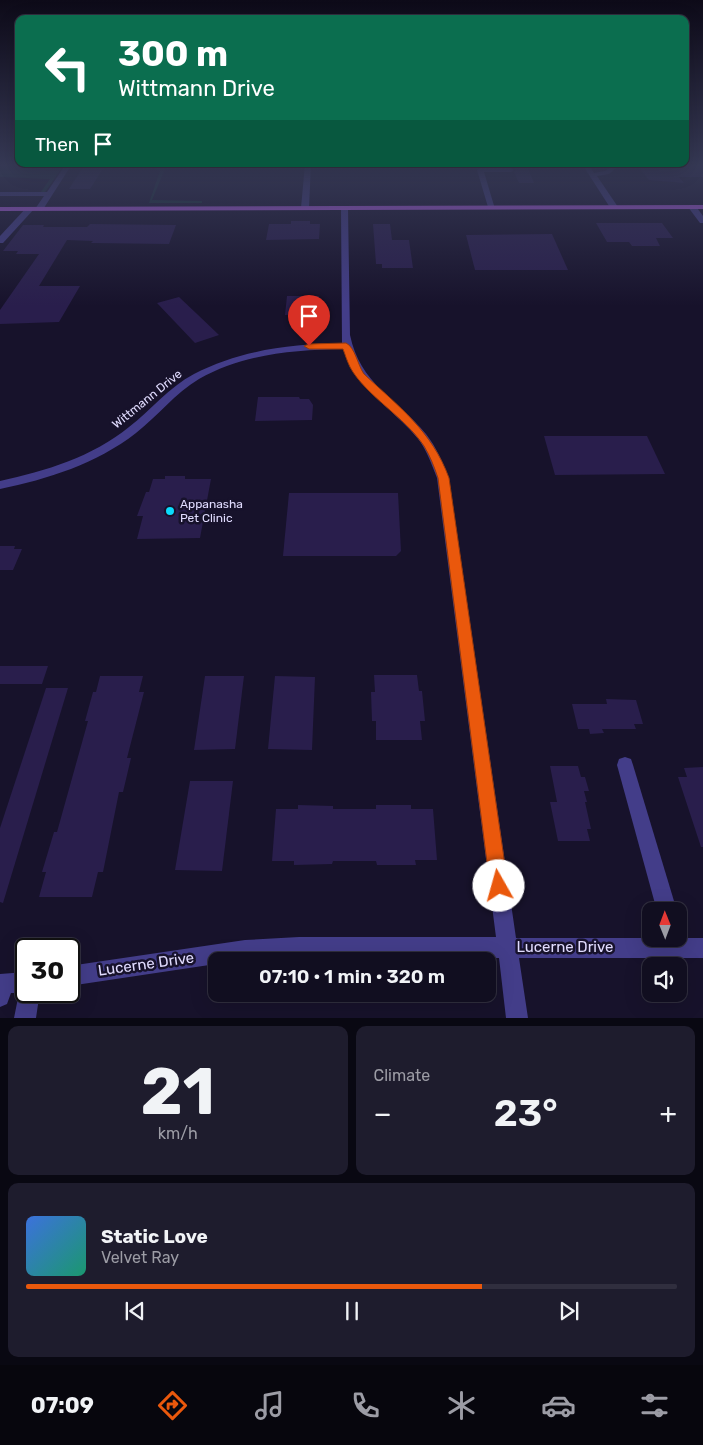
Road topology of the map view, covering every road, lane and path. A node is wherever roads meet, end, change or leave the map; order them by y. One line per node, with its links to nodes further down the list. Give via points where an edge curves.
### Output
1 (31, 212): 3 (street)
2 (344, 212): 4 (street)
3 (0, 241)
4 (346, 346): 5 (street, Wittmann Drive, via 273,350 218,367 179,388 132,431 81,461 49,474); 10 (street, via 361,376 428,443 443,478)
5 (0, 485)
6 (625, 766): 7 (street)
7 (664, 902)
8 (642, 944): 10 (street, Lucerne Drive)
9 (688, 945): 11 (street, Lucerne Drive)
10 (507, 947): 12 (street, Lucerne Drive, via 245,950); 17 (street)
11 (703, 948)
12 (80, 974)
13 (15, 985): 14 (street)
14 (1, 988)
15 (28, 1003): 16 (street)
16 (25, 1018)
17 (517, 1018)

